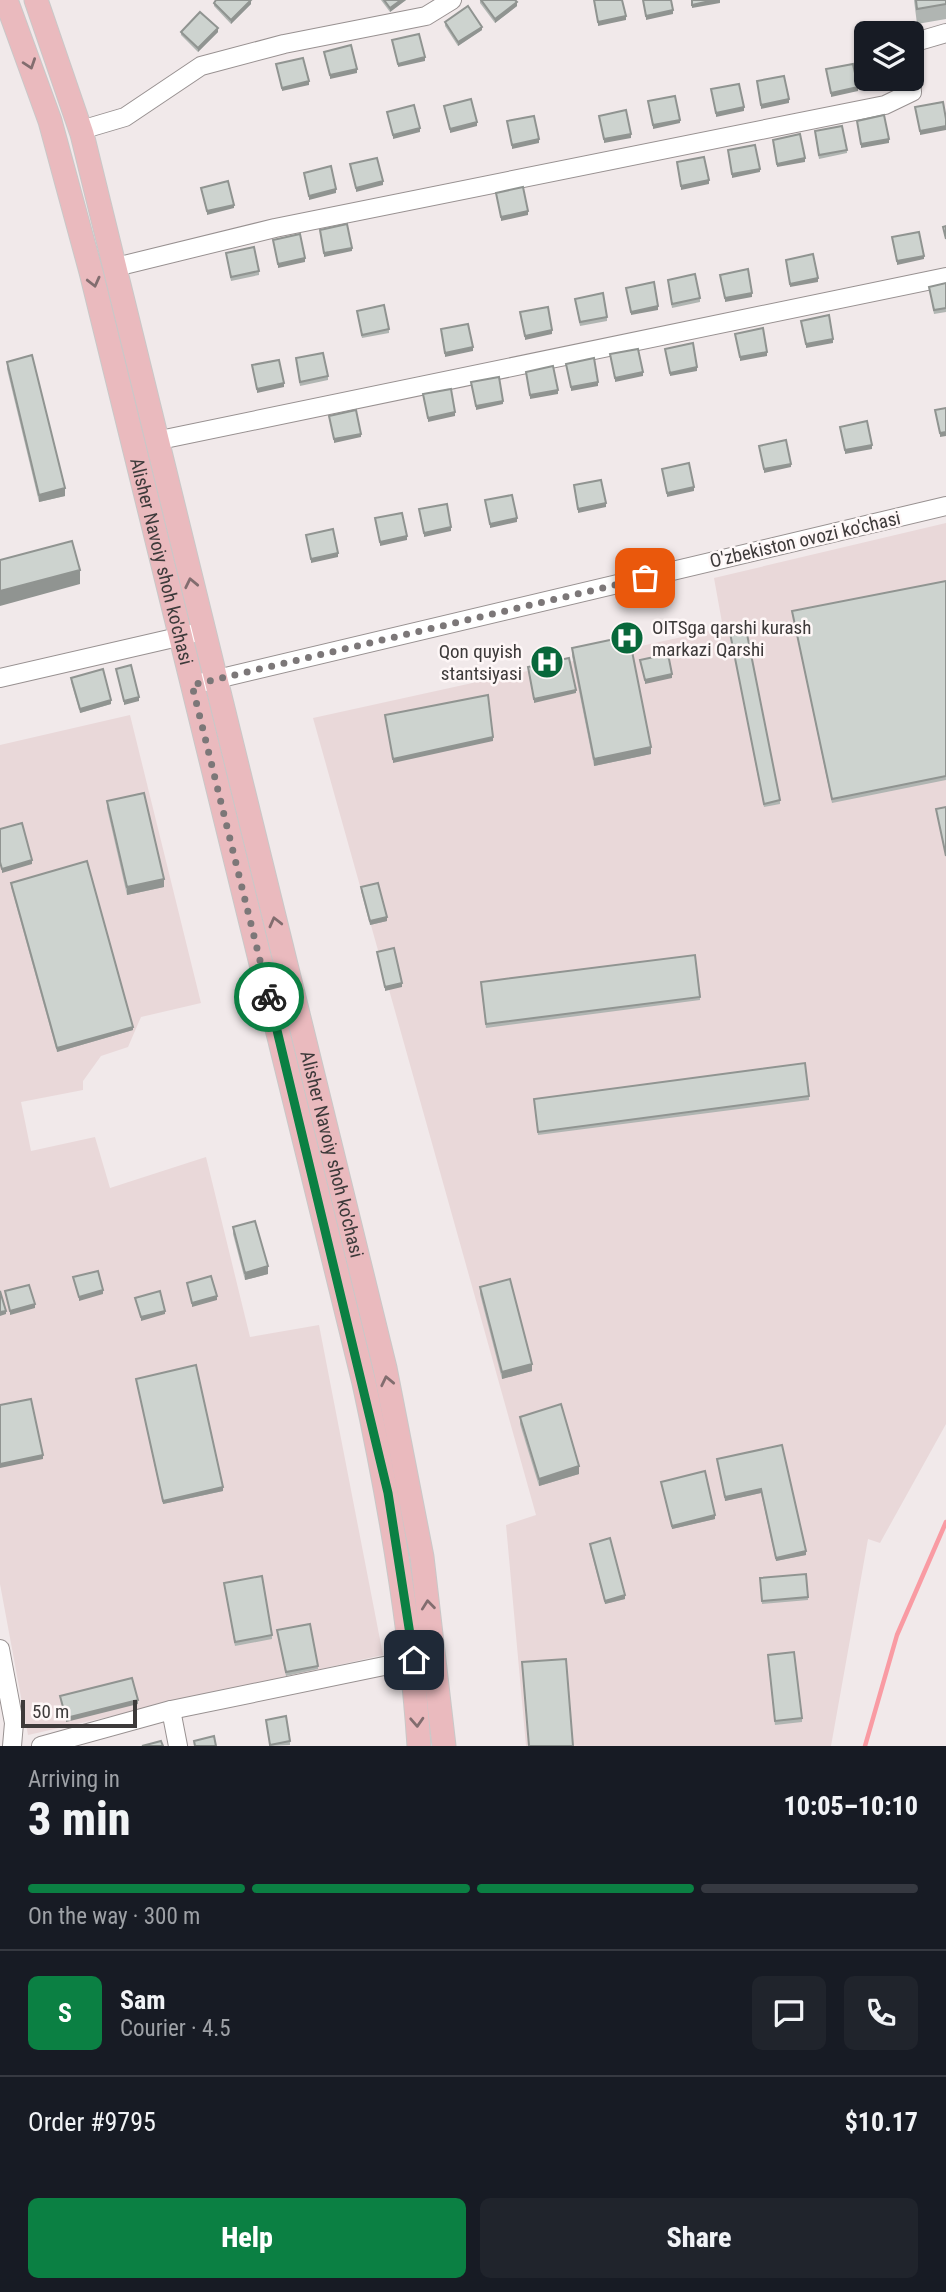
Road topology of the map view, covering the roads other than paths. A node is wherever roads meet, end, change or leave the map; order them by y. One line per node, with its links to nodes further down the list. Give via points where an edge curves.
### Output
1 (6, 0): 13 (main road, Alisher Navoiy shoh ko'chasi, one-way to 13, via 50,121 81,234)
2 (36, 0): 7 (main road, Alisher Navoiy shoh ko'chasi)
3 (452, 0): 7 (street, via 426,16 201,66 125,117)
4 (946, 33): 5 (street)
5 (924, 39)
6 (912, 91): 8 (street, via 885,105 275,228)
7 (81, 130): 8 (main road, Alisher Navoiy shoh ko'chasi)
8 (116, 267): 10 (main road, Alisher Navoiy shoh ko'chasi)
9 (946, 277): 10 (street)
10 (160, 440): 12 (main road, Alisher Navoiy shoh ko'chasi, one-way to 10)
11 (946, 506): 15 (street, O'zbekiston ovozi ko'chasi)
12 (202, 631): 13 (street); 15 (main road, Alisher Navoiy shoh ko'chasi)
13 (180, 637): 14 (street); 16 (main road, Alisher Navoiy shoh ko'chasi)
14 (0, 678)
15 (215, 680): 16 (street, O'zbekiston ovozi ko'chasi); 24 (main road, Alisher Navoiy shoh ko'chasi, one-way to 15, via 422,1557 385,1368)
16 (192, 685): 18 (main road, Alisher Navoiy shoh ko'chasi, via 364,1383 388,1493)
17 (0, 1649): 20 (street, via 14,1723)
18 (414, 1660): 19 (street); 23 (main road, Alisher Navoiy shoh ko'chasi, one-way to 23)
19 (171, 1710): 21 (street); 22 (street)
20 (12, 1746)
21 (41, 1746)
22 (178, 1746)
23 (419, 1746)
24 (443, 1746)

